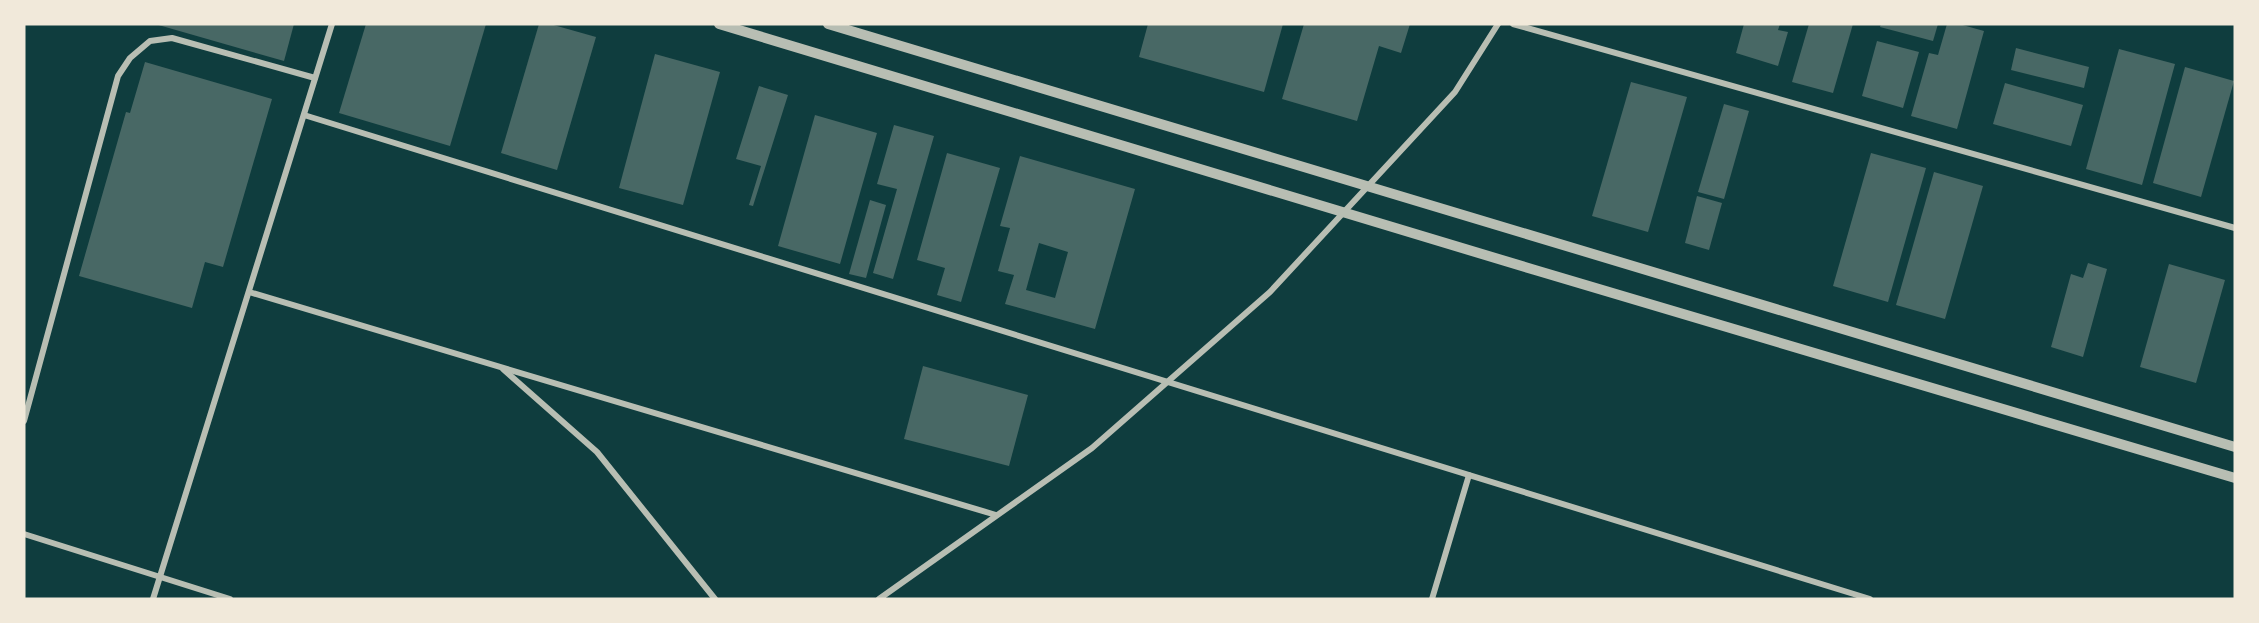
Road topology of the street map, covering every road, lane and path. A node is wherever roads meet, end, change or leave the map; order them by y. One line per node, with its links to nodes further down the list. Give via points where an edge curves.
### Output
1 (332, 24): 6 (street)
2 (719, 24): 9 (street)
3 (828, 24): 8 (street)
4 (1498, 24): 8 (street, via 1455,92)
5 (1513, 24): 10 (street)
6 (315, 78): 7 (street); 14 (street, via 172,38 150,41 130,58 118,76)
7 (304, 115): 11 (street); 13 (street)
8 (1368, 186): 9 (street); 15 (street)
9 (1344, 212): 13 (street, via 1270,292); 17 (street)
10 (2235, 228)
11 (249, 292): 12 (street); 20 (street)
12 (501, 368): 18 (street); 23 (street, via 597,452)
13 (1167, 382): 16 (street); 18 (street, via 1092,448)
14 (24, 421)
15 (2235, 447)
16 (1469, 475): 25 (street); 26 (street)
17 (2235, 478)
18 (996, 515): 24 (street)
19 (24, 534): 20 (street)
20 (160, 577): 21 (street); 22 (street)
21 (153, 599)
22 (230, 599)
23 (715, 599)
24 (879, 599)
25 (1432, 599)
26 (1869, 599)

